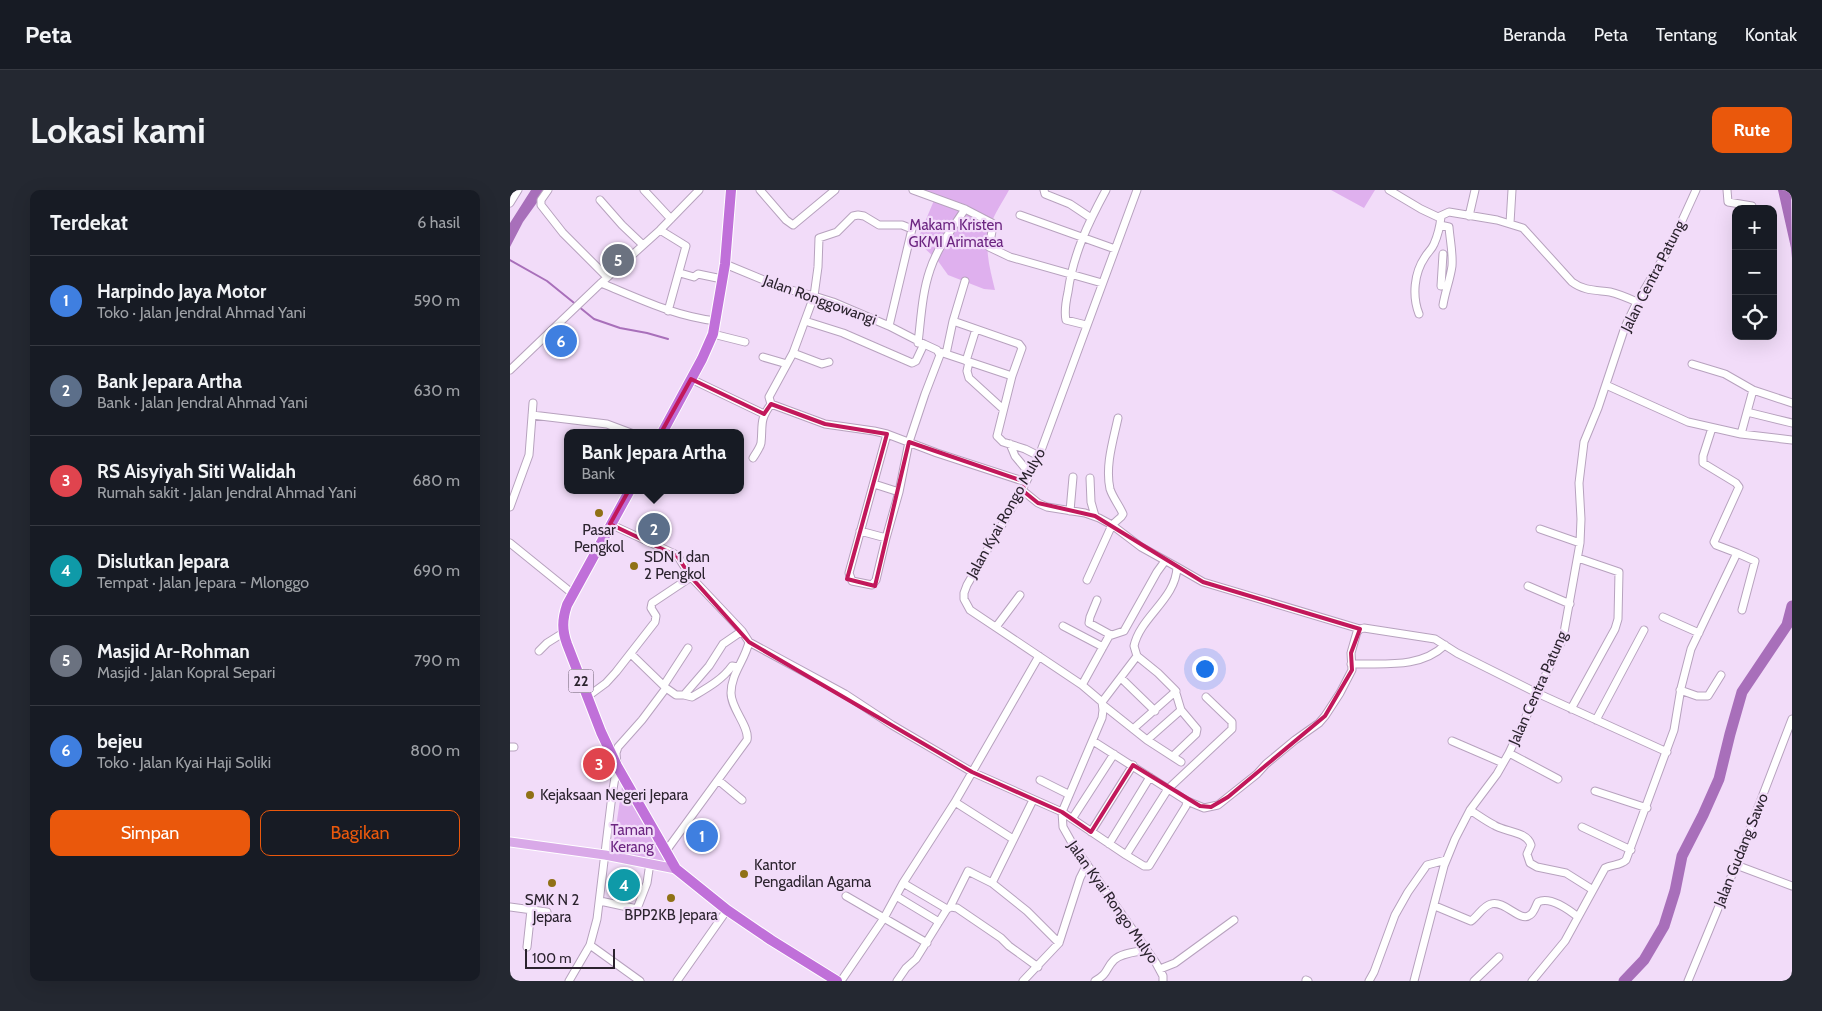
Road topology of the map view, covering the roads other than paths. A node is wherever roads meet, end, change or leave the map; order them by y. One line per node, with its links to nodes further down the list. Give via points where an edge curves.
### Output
1 (518, 190): 17 (street)
2 (548, 190): 37 (street, via 541,200 542,205)
3 (644, 190): 25 (street)
4 (699, 190): 25 (street)
5 (731, 190): 33 (highway)
6 (760, 190): 7 (street, via 794,225)
7 (835, 190)
8 (913, 190): 20 (street)
9 (1044, 190): 24 (street)
10 (1106, 190): 24 (street)
11 (1136, 190): 31 (street, Jalan Kyai Rongo Mulyo)
12 (1389, 190): 23 (street)
13 (1475, 190): 22 (street)
14 (1512, 190): 26 (street)
15 (1696, 190): 42 (street, Jalan Centra Patung, via 1670,247)
16 (1727, 190): 19 (street, via 1728,202)
17 (511, 200)
18 (600, 200): 30 (street)
19 (1746, 205)
20 (964, 209): 35 (street, via 993,224 989,244 993,250); 54 (street, via 930,270 923,302)
21 (1020, 215): 29 (street)
22 (1469, 216): 23 (street, via 1449,212); 26 (street)
23 (1441, 217): 27 (street)
24 (1091, 218): 29 (street)
25 (671, 219): 28 (street)
26 (1510, 223): 42 (street, via 1524,228 1579,287 1612,292)
27 (1440, 225): 43 (street, via 1449,227 1452,253); 45 (street, via 1417,277 1415,297)
28 (660, 230): 30 (street); 34 (street, via 686,246)
29 (1083, 236): 31 (street); 35 (street)
30 (643, 246): 37 (street)
31 (1115, 249): 39 (street, Jalan Kyai Rongo Mulyo)
32 (1443, 254): 40 (street)
33 (725, 264): 36 (highway); 41 (street, Jalan Ronggowangi, via 783,288)
34 (680, 273): 36 (street); 44 (street)
35 (1071, 273): 39 (street); 49 (street, via 1065,318)
36 (722, 279): 46 (highway)
37 (604, 280): 44 (street); 62 (street)
38 (965, 281): 48 (street)
39 (1102, 283): 49 (street, Jalan Kyai Rongo Mulyo)
40 (1441, 286)
41 (814, 296): 47 (street); 50 (street, Jalan Ronggowangi); 50 (street, via 820,237 837,232 858,215 879,224 910,228 912,232)
42 (1637, 302): 65 (street, Jalan Centra Patung)
43 (1443, 305)
44 (668, 311): 46 (street)
45 (1419, 314)
46 (716, 321): 52 (highway)
47 (805, 321): 54 (street, via 912,362 916,361); 55 (street)
48 (953, 321): 51 (street); 56 (street)
49 (1086, 325): 84 (street, Jalan Kyai Rongo Mulyo)
50 (889, 326): 54 (street, Jalan Ronggowangi)
51 (976, 329): 58 (street); 63 (street, via 1021,346)
52 (713, 334): 53 (street); 64 (highway)
53 (745, 342)
54 (921, 344): 56 (street, Jalan Ronggowangi)
55 (793, 353): 59 (street, via 822,364); 60 (street)
56 (943, 353): 58 (street, Jalan Ronggowangi); 82 (street)
57 (763, 357): 60 (street)
58 (968, 361): 63 (street, Jalan Ronggowangi); 70 (street, via 969,378)
59 (829, 362)
60 (787, 364): 69 (street, via 769,397)
61 (1692, 364): 66 (street, via 1725,374)
62 (510, 370)
63 (1012, 376): 70 (street)
64 (691, 379): 72 (street); 78 (highway)
65 (1606, 385): 76 (street, via 1688,422); 103 (street, Jalan Centra Patung, via 1581,454)
66 (1752, 390): 68 (street); 71 (street)
67 (533, 403): 73 (street)
68 (1792, 403)
69 (771, 404): 72 (street); 79 (street, via 825,424)
70 (1004, 409): 83 (street, via 997,436)
71 (1747, 412): 75 (street); 80 (street)
72 (764, 414): 85 (street, via 760,445)
73 (532, 415): 77 (street, via 608,424); 94 (street, via 529,456)
74 (1118, 418): 98 (street, via 1110,456 1110,490 1123,514)
75 (1792, 423)
76 (1712, 428): 80 (street); 104 (street, via 1703,463 1739,486 1714,542)
77 (621, 429)
78 (664, 429)
79 (887, 434): 82 (street); 90 (street)
80 (1741, 434): 81 (street)
81 (1792, 440)
82 (909, 442): 89 (street); 92 (street)
83 (1010, 444): 84 (street); 86 (street)
84 (1039, 456): 86 (street, Jalan Kyai Rongo Mulyo)
85 (753, 458)
86 (1030, 474): 89 (street, Jalan Kyai Rongo Mulyo)
87 (1073, 477): 95 (street)
88 (1090, 478): 96 (street)
89 (1026, 482): 91 (street, Jalan Kyai Rongo Mulyo)
90 (874, 484): 92 (street); 100 (street)
91 (1022, 490): 95 (street, via 1047,507); 118 (street, Jalan Kyai Rongo Mulyo, via 964,593 970,610)
92 (900, 492): 101 (street)
93 (628, 494): 97 (highway, 22)
94 (510, 507)
95 (1070, 511): 96 (street)
96 (1095, 516): 98 (street)
97 (610, 524): 108 (street, via 677,555); 111 (highway, 22)
98 (1112, 525): 106 (street); 109 (street)
99 (1540, 529): 103 (street)
100 (860, 531): 101 (street); 101 (street, via 849,575 852,581 861,584 872,586 875,583)
101 (886, 538)
102 (510, 543): 111 (street)
103 (1580, 543): 105 (street, Jalan Centra Patung)
104 (1737, 554): 115 (street, via 1755,561); 123 (street)
105 (1578, 558): 114 (street, Jalan Centra Patung); 146 (street, via 1619,572 1618,609 1615,630)
106 (1165, 561): 107 (street); 124 (street, via 1124,631)
107 (1177, 567): 119 (street, via 1204,582); 132 (street, via 1167,594 1135,641)
108 (691, 577): 121 (street); 130 (street, via 651,604 656,620)
109 (1087, 580)
110 (1528, 586): 114 (street)
111 (573, 594): 122 (highway, 22, via 565,613)
112 (1020, 595): 118 (street)
113 (1097, 600): 124 (street, via 1089,623)
114 (1570, 604): 141 (street, Jalan Centra Patung, via 1564,638)
115 (1742, 610)
116 (1663, 617): 123 (street)
117 (1063, 626): 127 (street)
118 (996, 627): 131 (street, Jalan Kyai Rongo Mulyo)
119 (1360, 629): 126 (street, via 1435,640); 133 (street, via 1351,653)
120 (1644, 630): 150 (street)
121 (742, 631): 125 (street); 142 (street, via 723,644)
122 (563, 633): 129 (street); 143 (highway, 22)
123 (1699, 633): 139 (street, via 1687,660)
124 (1111, 635): 127 (street)
125 (749, 642): 134 (street); 163 (street, via 845,694)
126 (1445, 645): 133 (street, via 1416,661); 141 (street)
127 (1103, 647): 137 (street)
128 (688, 648): 138 (street)
129 (539, 651)
130 (631, 654): 138 (street); 143 (street, via 606,683)
131 (1039, 656): 137 (street, Jalan Kyai Rongo Mulyo); 163 (street)
132 (1137, 656): 136 (street); 140 (street)
133 (1352, 664): 173 (street, via 1340,693 1319,723 1218,805 1204,808)
134 (738, 667): 142 (street, via 732,666 723,678 692,697); 166 (street, via 732,697 748,737)
135 (1721, 675): 139 (street, via 1708,696)
136 (1121, 678): 145 (street); 148 (street)
137 (1082, 685): 145 (street, Jalan Kyai Rongo Mulyo)
138 (665, 686): 142 (street, via 676,695); 162 (street, via 642,720 618,747)
139 (1680, 690): 155 (street)
140 (1176, 691): 147 (street); 148 (street)
141 (1537, 693): 146 (street); 156 (street, Jalan Centra Patung)
142 (684, 695)
143 (587, 697): 162 (highway, 22)
144 (1206, 698): 168 (street, via 1232,722 1233,728)
145 (1103, 704): 151 (street, Jalan Kyai Rongo Mulyo); 153 (street, via 1102,718)
146 (1571, 709): 150 (street)
147 (1181, 710): 152 (street); 158 (street, via 1198,732)
148 (1155, 711): 151 (street)
149 (1792, 719): 191 (street, Jalan Gudang Sawo)
150 (1596, 720): 155 (street)
151 (1133, 729): 152 (street, Jalan Kyai Rongo Mulyo)
152 (1147, 740): 158 (street, Jalan Kyai Rongo Mulyo)
153 (1093, 741): 157 (street); 170 (street)
154 (1452, 741): 160 (street)
155 (1667, 752): 175 (street)
156 (1509, 753): 160 (street, Jalan Centra Patung); 165 (street)
157 (1114, 754): 161 (street); 178 (street)
158 (1173, 756): 159 (street, Jalan Kyai Rongo Mulyo)
159 (1181, 762)
160 (1503, 763): 176 (street, Jalan Centra Patung)
161 (1133, 765): 164 (street); 180 (street)
162 (617, 766): 185 (highway, 22); 187 (street)
163 (972, 772): 172 (street); 174 (street)
164 (1150, 777): 168 (street); 183 (street)
165 (1558, 779)
166 (718, 780): 171 (street); 185 (street)
167 (1040, 780): 170 (street)
168 (1168, 789): 173 (street); 186 (street)
169 (1595, 791): 175 (street)
170 (1068, 794): 177 (street)
171 (742, 800)
172 (1033, 800): 177 (street); 181 (street)
173 (1187, 801): 186 (street, via 1151,865 1144,866)
174 (955, 802): 181 (street); 193 (street)
175 (1647, 808): 184 (street)
176 (1470, 810): 188 (street, Jalan Centra Patung); 196 (street, via 1495,826 1527,839 1531,845 1527,854 1530,863 1566,874)
177 (1062, 812): 178 (street); 190 (street, Jalan Kyai Rongo Mulyo, via 1065,832)
178 (1072, 819): 180 (street)
179 (1582, 827): 184 (street)
180 (1091, 832): 183 (street)
181 (1013, 839): 194 (street)
182 (510, 842): 187 (main road)
183 (1109, 844): 186 (street)
184 (1631, 850): 196 (street, via 1623,864 1605,868)
185 (666, 851): 192 (highway, 22)
186 (1126, 854)
187 (605, 855): 189 (main road); 199 (street)
188 (1446, 860): 200 (street, Jalan Centra Patung); 227 (street, via 1427,865 1408,892)
189 (650, 863): 192 (main road); 199 (street, via 637,910)
190 (1087, 864): 211 (street); 214 (street, Jalan Kyai Rongo Mulyo)
191 (1736, 865): 195 (street); 231 (street, Jalan Gudang Sawo)
192 (676, 869): 204 (highway, 22)
193 (903, 883): 198 (street); 202 (street)
194 (992, 883): 202 (street, via 968,871); 211 (street)
195 (1792, 886)
196 (1593, 890): 206 (street)
197 (846, 896): 207 (street)
198 (896, 896): 207 (street); 209 (street)
199 (600, 901): 212 (street)
200 (1435, 906): 206 (street, via 1471,921 1493,903 1504,904 1520,915 1528,916 1542,900 1562,905); 228 (street, Jalan Centra Patung)
201 (510, 907): 203 (street)
202 (948, 908): 209 (street); 216 (street, via 956,908)
203 (530, 910): 205 (street); 213 (street)
204 (727, 910): 220 (street); 221 (highway, 22)
205 (547, 912)
206 (1578, 917): 230 (street, via 1565,941)
207 (884, 918): 210 (street); 222 (street)
208 (1234, 920): 217 (street, via 1175,963)
209 (939, 922): 210 (street)
210 (927, 943): 223 (street)
211 (1059, 943): 216 (street)
212 (590, 945): 218 (street); 219 (street)
213 (527, 947)
214 (1146, 950): 217 (street, Jalan Kyai Rongo Mulyo); 225 (street, via 1120,956 1104,977)
215 (1499, 957): 229 (street)
216 (1038, 967): 224 (street)
217 (1160, 969): 226 (street, Jalan Kyai Rongo Mulyo)
218 (569, 981)
219 (640, 981)
220 (677, 981)
221 (837, 981)
222 (841, 981)
223 (897, 981)
224 (1024, 981)
225 (1095, 981)
226 (1163, 981)
227 (1368, 981)
228 (1414, 981)
229 (1474, 981)
230 (1532, 981)
231 (1688, 981)

